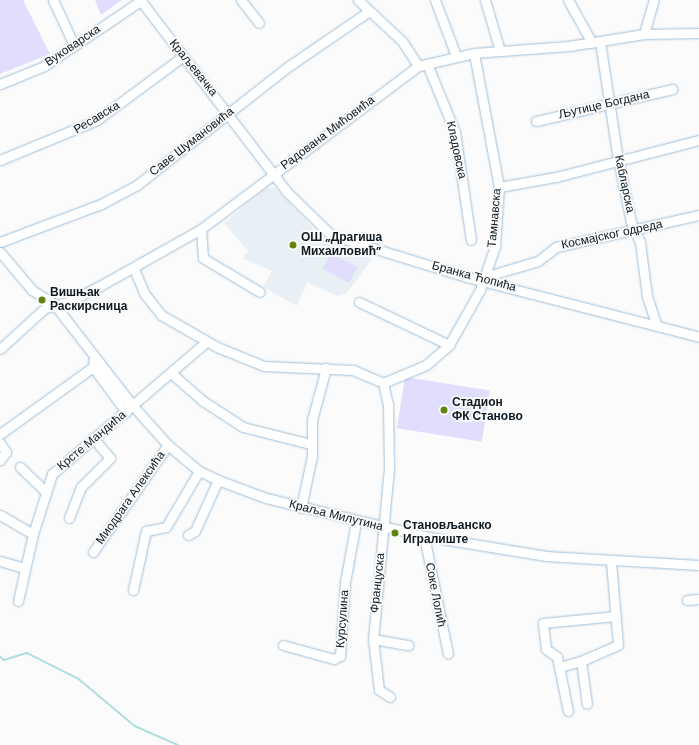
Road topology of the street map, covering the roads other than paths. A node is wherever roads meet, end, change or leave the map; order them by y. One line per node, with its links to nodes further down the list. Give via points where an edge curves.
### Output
1 (53, 0): 14 (street)
2 (241, 0): 10 (street)
3 (358, 0): 9 (street, Кладовска)
4 (435, 0): 18 (street)
5 (485, 0): 15 (street)
6 (568, 0): 13 (street, Кабларска)
7 (654, 0): 12 (street)
8 (141, 1): 14 (street, Вуковарска); 17 (street, Краљевачка)
9 (368, 12): 19 (street, Кладовска, via 402,41); 23 (street, Саве Шумановића, via 288,66)
10 (259, 23)
11 (699, 33): 12 (street, Радована Мићовића)
12 (644, 34): 13 (street, Радована Мићовића)
13 (596, 42): 15 (street, Радована Мићовића); 22 (street, Кабларска)
14 (74, 45): 20 (street, Вуковарска, via 44,66)
15 (500, 50): 16 (street, Радована Мићовића)
16 (474, 53): 18 (street, Радована Мићовића); 29 (street, Тамнавска)
17 (182, 56): 23 (street, Краљевачка); 27 (street, Ресавска, via 97,120 71,134)
18 (456, 56): 19 (street, Радована Мићовића)
19 (422, 65): 28 (street, Радована Мићовића); 33 (street, Кладовска, via 454,132)
20 (0, 84)
21 (672, 89): 22 (street, Љутице Богдана)
22 (610, 102): 24 (street, Љутице Богдана); 26 (street, Кабларска)
23 (230, 114): 28 (street, Краљевачка); 34 (street, Саве Шумановића, via 137,184 101,204)
24 (536, 121)
25 (699, 140): 26 (street)
26 (618, 159): 29 (street, via 556,176); 31 (street, Кабларска)
27 (0, 160)
28 (274, 174): 32 (street, Радована Мићовића); 37 (street, Бранка Ћопића, via 306,214 331,235)
29 (499, 186): 37 (street, Тамнавска, via 495,246)
30 (699, 215): 31 (street, Космајског одреда)
31 (634, 228): 37 (street, Космајског одреда, via 556,247 538,261); 41 (street, Кабларска, via 640,242 647,296)
32 (201, 229): 36 (street, Радована Мићовића); 38 (street, via 203,258)
33 (471, 240)
34 (0, 242)
35 (0, 252): 40 (street, via 32,290)
36 (134, 269): 40 (street, Радована Мићовића, via 68,302); 43 (street, via 144,293 162,315)
37 (484, 279): 41 (street, Бранка Ћопића); 44 (street, Тамнавска)
38 (260, 292)
39 (359, 302): 44 (street)
40 (54, 304): 45 (street, Радована Мићовића, via 40,312); 46 (street, Краља Милутина)
41 (656, 324): 42 (street, Бранка Ћопића)
42 (699, 337)
43 (207, 341): 47 (street, via 264,366); 48 (street, Крсте Мандића)
44 (449, 345): 49 (street, Тамнавска, via 426,365)
45 (0, 349)
46 (94, 362): 50 (street, Краља Милутина); 51 (street)
47 (326, 368): 49 (street, via 359,371); 53 (street, via 314,412)
48 (171, 373): 50 (street, Крсте Мандића); 53 (street, via 203,401 243,427)
49 (383, 383): 65 (street, Француска, via 390,438)
50 (129, 409): 52 (street, Крсте Мандића); 54 (street, Краља Милутина)
51 (0, 434)
52 (94, 440): 60 (street, Крсте Мандића, via 52,474); 63 (street, via 110,458 81,487)
53 (310, 444): 61 (street, via 312,456)
54 (168, 445): 58 (street, Краља Милутина); 69 (street, Миодрага Алексића)
55 (3, 447): 56 (street)
56 (0, 460)
57 (20, 467): 60 (street)
58 (199, 471): 59 (street, Краља Милутина); 74 (street, via 166,528 146,531)
59 (218, 480): 61 (street, Краља Милутина); 67 (street, via 195,531)
60 (46, 492): 66 (street, Крсте Мандића)
61 (301, 508): 64 (street, Краља Милутина)
62 (0, 515): 66 (street)
63 (69, 518)
64 (356, 522): 65 (street, Краља Милутина); 80 (street, Курсулина, via 345,582 340,656 334,659)
65 (385, 528): 68 (street, Краља Милутина); 79 (street, Француска)
66 (33, 534): 73 (street, Крсте Мандића)
67 (188, 535)
68 (424, 536): 71 (street, Краља Милутина, via 546,556); 82 (street, Соке Лолић)
69 (93, 552)
70 (0, 561): 73 (street)
71 (610, 561): 72 (street, Краља Милутина); 78 (street)
72 (699, 565)
73 (24, 568): 77 (street, Крсте Мандића)
74 (133, 590)
75 (699, 599): 76 (street)
76 (687, 600)
77 (18, 601)
78 (616, 616): 83 (street, via 618,645); 84 (street, via 543,623 546,649 557,656)
79 (373, 638): 81 (street); 85 (street, Француска, via 379,690)
80 (282, 645)
81 (408, 645)
82 (448, 654)
83 (581, 661): 84 (street); 86 (street)
84 (560, 667): 87 (street)
85 (390, 697)
86 (587, 704)
87 (568, 711)

